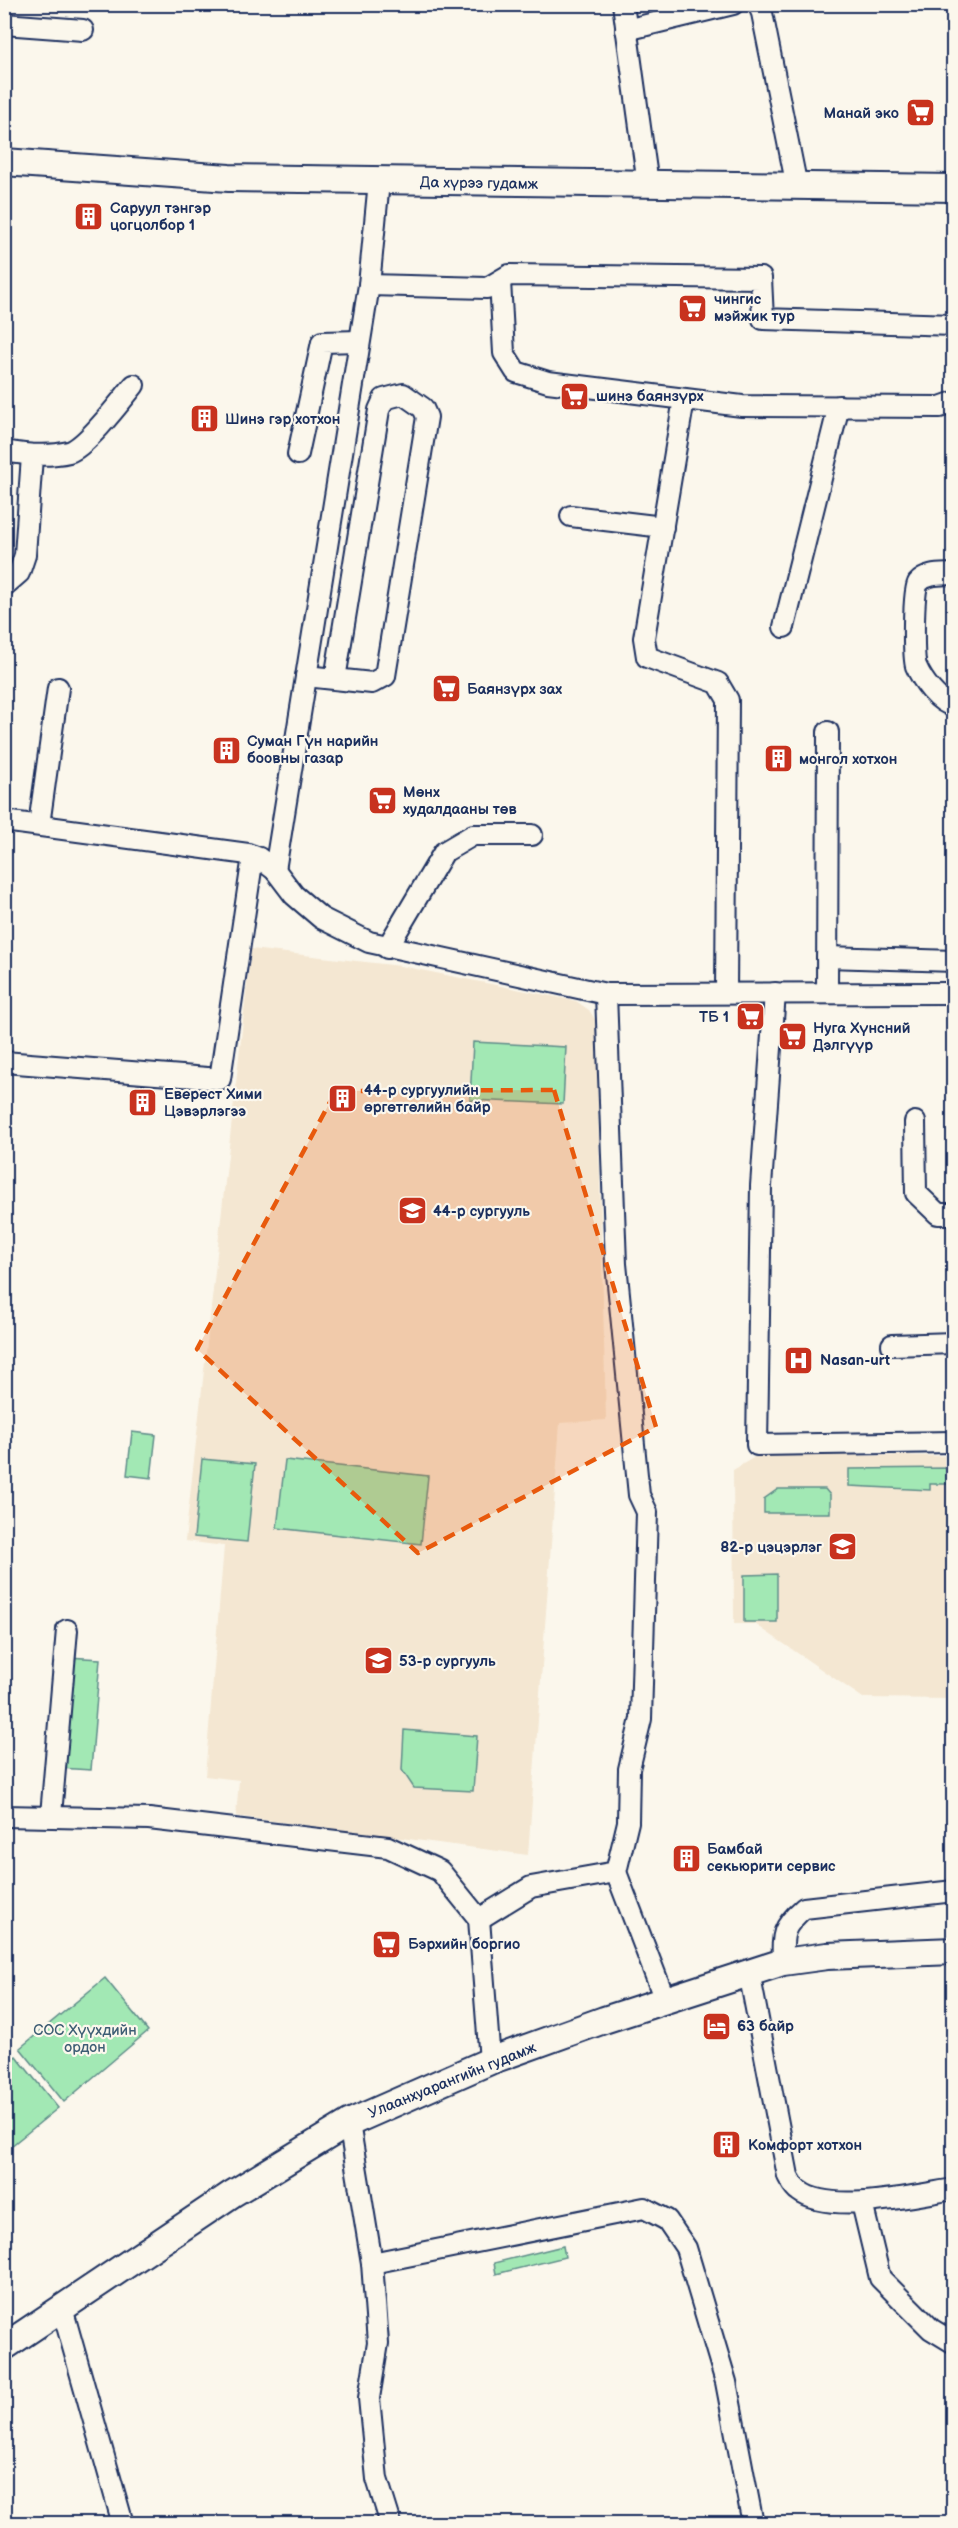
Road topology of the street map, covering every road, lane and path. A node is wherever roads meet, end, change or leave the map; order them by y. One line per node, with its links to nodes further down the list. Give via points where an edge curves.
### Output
1 (623, 4): 6 (street)
2 (733, 4): 6 (street)
3 (758, 4): 10 (street)
4 (4, 24): 5 (street)
5 (83, 30)
6 (626, 30): 9 (street)
7 (4, 162): 8 (main road, Да хүрээ гудамж, via 229,178)
8 (379, 181): 9 (main road, Да хүрээ гудамж); 13 (street)
9 (648, 185): 10 (main road, Да хүрээ гудамж)
10 (797, 187): 11 (main road, Да хүрээ гудамж)
11 (954, 188)
12 (500, 281): 13 (street, via 487,288); 14 (street, via 509,275 761,278 764,319); 17 (street, via 504,353 516,372 548,382)
13 (369, 285): 15 (street)
14 (954, 325)
15 (359, 341): 21 (street, via 322,342); 28 (street)
16 (134, 386): 22 (street, via 109,417 72,451)
17 (684, 399): 19 (street, via 742,406); 24 (street)
18 (954, 402): 19 (street, via 940,407)
19 (839, 406): 27 (street)
20 (4, 451): 22 (street)
21 (298, 454)
22 (32, 456): 26 (street, via 25,555 19,573)
23 (571, 516): 24 (street)
24 (663, 526): 41 (street, via 644,638 647,657 718,683 728,700)
25 (954, 574): 31 (street, via 928,576 920,581 915,592 915,663 931,689)
26 (4, 586)
27 (784, 627)
28 (306, 676): 29 (street); 37 (street)
29 (335, 679): 29 (street, via 372,683 385,676 427,417 423,408 403,394 384,399 379,410)
30 (58, 688): 34 (street)
31 (954, 706)
32 (828, 732): 39 (street)
33 (4, 821): 34 (street)
34 (39, 825): 36 (street)
35 (532, 835): 38 (street, via 473,835 444,852)
36 (254, 856): 37 (street); 46 (street, via 220,1079)
37 (275, 870): 38 (street, via 294,895 321,918)
38 (387, 948): 45 (street)
39 (827, 957): 40 (street); 43 (street)
40 (954, 961)
41 (726, 993): 42 (street); 45 (street)
42 (775, 993): 43 (street); 51 (street, via 761,1186 757,1445)
43 (827, 993): 44 (street)
44 (954, 993)
45 (606, 994): 55 (street, via 616,1264 639,1495 647,1512 641,1719 629,1769 628,1822)
46 (4, 1062)
47 (915, 1122): 48 (street, via 916,1193 938,1214)
48 (954, 1214)
49 (954, 1343): 50 (street)
50 (892, 1345)
51 (954, 1442)
52 (67, 1630): 53 (street)
53 (51, 1815): 54 (street); 57 (street, via 149,1819 388,1847 440,1871)
54 (4, 1816)
55 (616, 1872): 57 (street, via 531,1887); 61 (street)
56 (954, 1891): 59 (street, via 804,1908 789,1921 782,1935)
57 (479, 1919): 62 (street)
58 (954, 1951): 59 (main road, Улаанхуарангийн гудамж, via 827,1956)
59 (783, 1962): 60 (main road, Улаанхуарангийн гудамж)
60 (749, 1972): 61 (main road, Улаанхуарангийн гудамж); 65 (street, via 789,2176 797,2191 811,2198)
61 (665, 2000): 62 (main road, Улаанхуарангийн гудамж)
62 (490, 2061): 63 (main road, Улаанхуарангийн гудамж)
63 (349, 2123): 66 (street); 67 (main road, Улаанхуарангийн гудамж, via 232,2194)
64 (954, 2189): 65 (street)
65 (862, 2203): 68 (street, via 880,2278 931,2329)
66 (372, 2263): 71 (street, via 378,2343 369,2398 376,2479); 72 (street, via 644,2208 667,2220 686,2248 726,2382)
67 (62, 2308): 69 (main road, Улаанхуарангийн гудамж); 70 (street)
68 (954, 2343)
69 (4, 2347)
70 (123, 2523)
71 (391, 2523)
72 (753, 2523)

